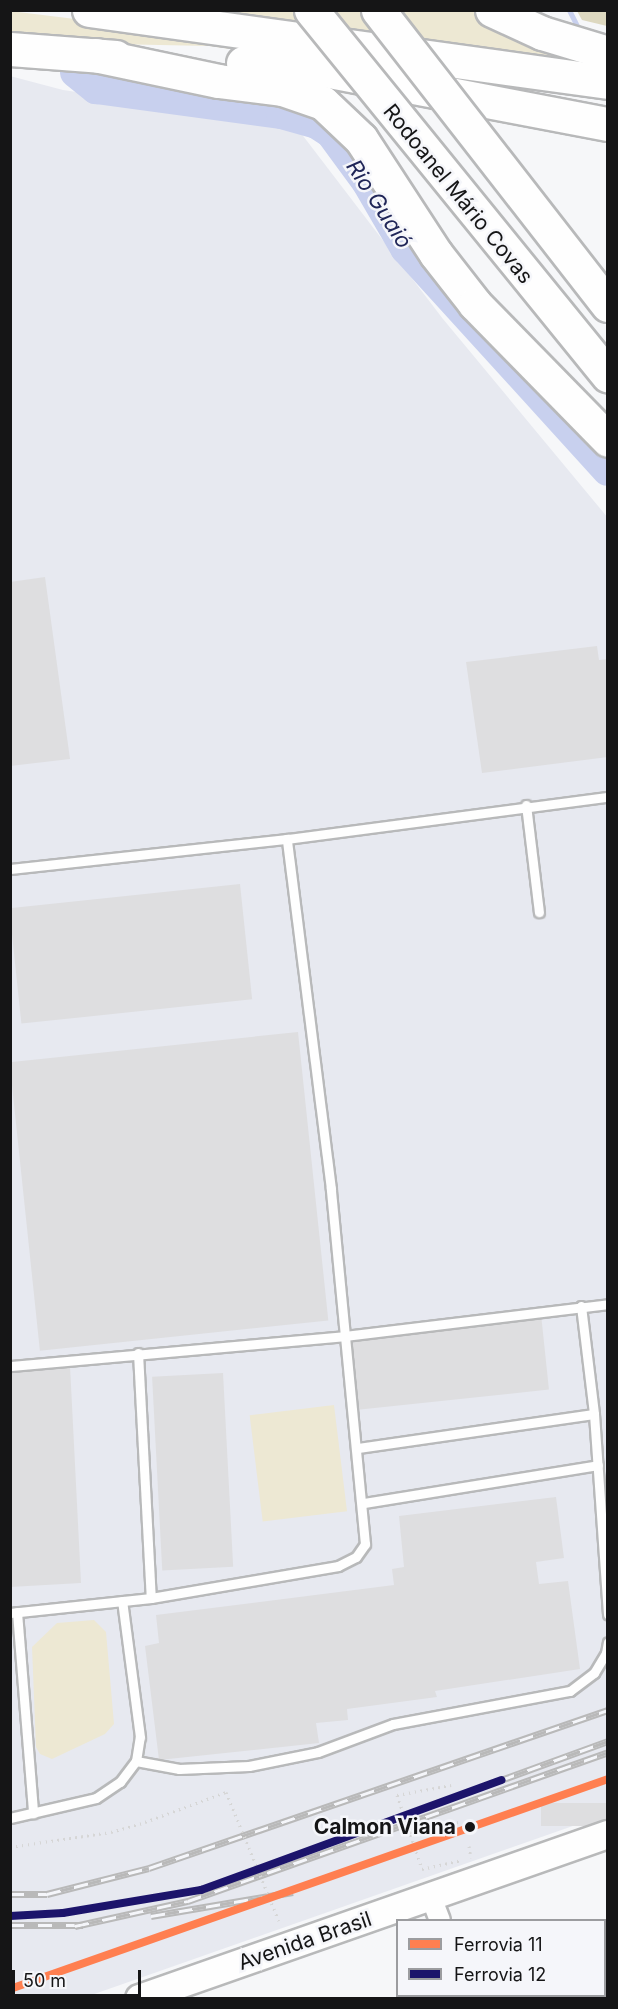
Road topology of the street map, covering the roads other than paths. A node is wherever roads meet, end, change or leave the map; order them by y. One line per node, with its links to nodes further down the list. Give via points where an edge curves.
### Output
1 (89, 10): 8 (highway)
2 (311, 10): 11 (highway, Rodoanel Mário Covas, bridge)
3 (378, 10): 10 (highway, bridge)
4 (492, 10): 6 (highway, via 542,33)
5 (10, 49): 7 (highway)
6 (608, 53)
7 (95, 55): 9 (highway, via 319,69); 12 (highway, via 218,81 282,89 324,103 361,139 436,254 475,304)
8 (597, 81)
9 (602, 123)
10 (608, 305)
11 (608, 376)
12 (608, 440)
13 (608, 797): 14 (lane)
14 (526, 805): 15 (lane); 17 (lane)
15 (286, 839): 16 (lane); 20 (lane, via 331,1188)
16 (10, 869)
17 (539, 912)
18 (608, 1304): 19 (lane)
19 (581, 1306): 20 (lane); 23 (lane)
20 (345, 1336): 21 (lane); 24 (lane)
21 (138, 1353): 22 (lane); 27 (lane)
22 (10, 1366)
23 (594, 1414): 24 (lane); 25 (lane)
24 (358, 1448): 26 (lane)
25 (598, 1465): 26 (lane); 30 (lane)
26 (364, 1503): 27 (lane, via 365,1544 348,1562)
27 (151, 1598): 28 (lane)
28 (122, 1601): 29 (lane); 32 (lane, via 140,1737)
29 (14, 1613): 33 (lane)
30 (608, 1616)
31 (608, 1642): 32 (lane, via 594,1673 570,1691 393,1724 318,1752 249,1766 179,1769)
32 (136, 1761): 33 (lane, via 120,1782 96,1798)
33 (33, 1813): 34 (lane)
34 (10, 1818)
35 (608, 1834): 36 (main road, Avenida Brasil)
36 (435, 1909): 37 (main road, Avenida Brasil)
37 (402, 1919)
38 (396, 1921): 39 (main road, Avenida Brasil)
39 (139, 1998)

